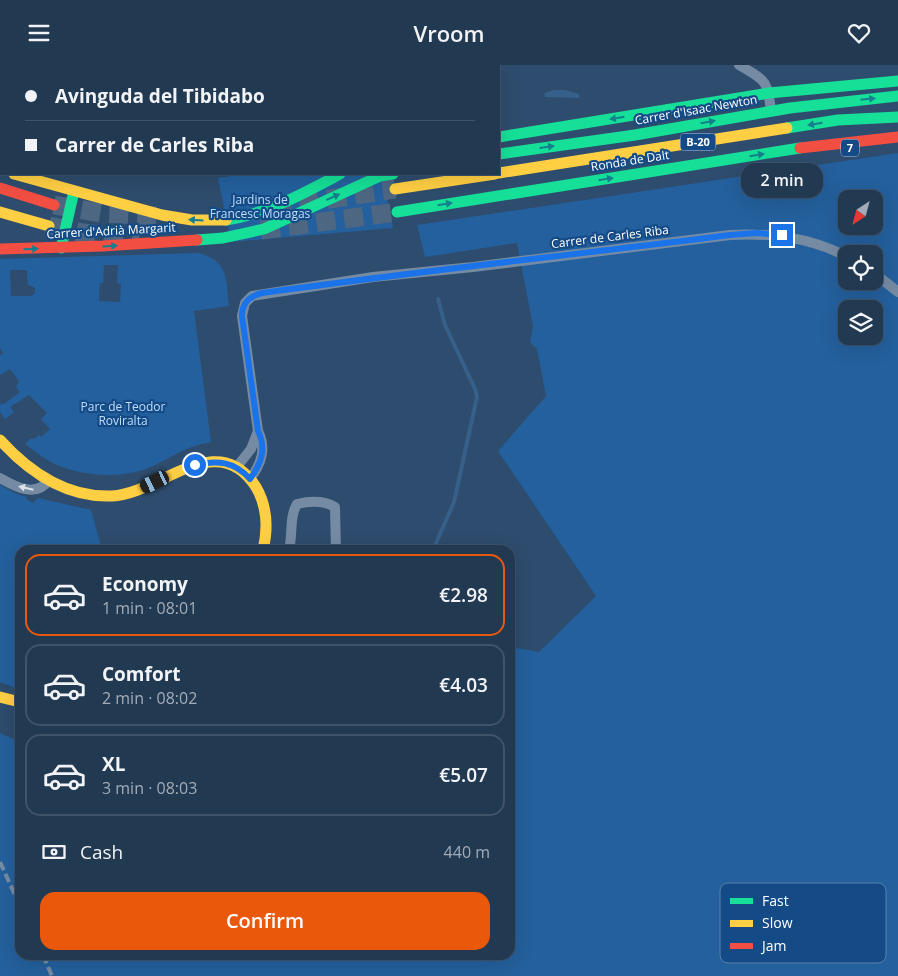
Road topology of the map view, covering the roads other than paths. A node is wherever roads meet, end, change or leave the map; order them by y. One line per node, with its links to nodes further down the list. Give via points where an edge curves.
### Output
1 (739, 65): 3 (street, via 763,80)
2 (898, 81): 3 (main road, Carrer d'Isaac Newton)
3 (768, 93): 5 (street); 7 (main road, Carrer d'Isaac Newton, one-way to 7)
4 (898, 96): 5 (main road, Carrer d'Isaac Newton, one-way to 4)
5 (771, 111): 11 (main road, Carrer d'Isaac Newton, one-way to 5)
6 (898, 117): 12 (main road, Ronda de Dalt / B-20, one-way to 12, via 838,120)
7 (500, 137)
8 (898, 137): 9 (main road, Ronda de Dalt / B-20)
9 (802, 148): 10 (main road, 7); 22 (main road, Ronda de Dalt / B-20, one-way to 9)
10 (898, 149)
11 (500, 154)
12 (500, 173)
13 (18, 175): 19 (main road)
14 (338, 175): 19 (main road, one-way to 19, via 271,209 222,220 157,214)
15 (389, 175): 24 (main road, Carrer d'Adrià Margarit, one-way to 15, via 223,238 264,229)
16 (488, 175): 18 (main road)
17 (0, 188): 20 (main road)
18 (395, 189)
19 (74, 191): 24 (main road)
20 (54, 205)
21 (0, 212): 23 (main road)
22 (397, 212)
23 (49, 226)
24 (61, 248): 25 (main road, Carrer d'Adrià Margarit, one-way to 24)
25 (0, 249)
26 (838, 253): 29 (street, Carrer de Carles Riba, via 800,239 747,234 374,277 257,294 245,303 242,316)
27 (883, 280): 28 (street)
28 (898, 292)
29 (258, 431): 31 (street, via 251,449); 33 (street, via 263,444 262,457)
30 (0, 440): 34 (main road, via 19,459)
31 (236, 467): 33 (main road); 34 (main road, via 220,462 195,465 120,496 77,493)
32 (0, 478): 34 (street, one-way to 32, via 40,489 32,490)
33 (250, 479): 35 (main road, via 258,490 266,519)
34 (50, 480)
35 (263, 545)
36 (290, 545): 37 (street, via 291,513 297,504 316,501 335,507)
37 (336, 545)
38 (2, 696): 39 (main road)
39 (15, 700)

